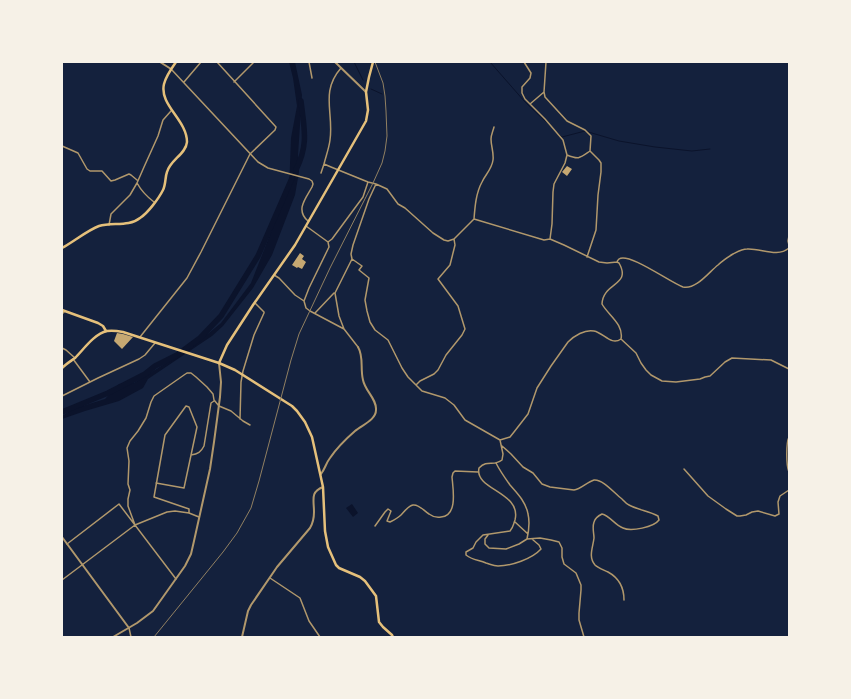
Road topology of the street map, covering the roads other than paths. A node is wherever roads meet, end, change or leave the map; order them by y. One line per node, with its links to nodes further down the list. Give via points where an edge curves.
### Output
1 (160, 62): 12 (street)
2 (176, 62): 12 (main road)
3 (201, 62): 14 (street)
4 (217, 62): 15 (street)
5 (254, 62): 15 (street)
6 (308, 62): 13 (street)
7 (335, 62): 11 (street)
8 (373, 62): 16 (main road)
9 (524, 62): 18 (street, via 531,73 522,87 522,93)
10 (546, 62): 17 (street)
11 (341, 68): 16 (street); 25 (street, via 331,84 330,140)
12 (171, 69): 14 (street); 19 (main road, via 164,87)
13 (312, 78)
14 (184, 82): 23 (street)
15 (234, 82): 23 (street, via 276,127 276,130)
16 (366, 92): 26 (main road, via 366,121)
17 (544, 92): 18 (street); 22 (street, via 545,97 567,121 591,136)
18 (530, 104): 24 (street, via 562,140)
19 (172, 110): 28 (street, via 164,120); 31 (main road, via 183,126 187,144 167,171 163,190)
20 (494, 127): 32 (street, via 490,138 493,161 478,189)
21 (62, 146): 28 (street, via 78,153 87,169 102,171 111,181 129,174)
22 (590, 151): 24 (street, via 578,159); 42 (street, via 601,163 601,172 596,230)
23 (250, 154): 33 (street, via 261,165 312,181 301,210); 54 (street, via 187,278)
24 (567, 155): 38 (street, via 554,184)
25 (324, 164): 26 (street); 27 (street)
26 (338, 170): 29 (street); 33 (main road)
27 (321, 173)
28 (138, 182): 31 (street, via 146,196); 34 (street, via 130,195 111,214)
29 (368, 182): 30 (street); 39 (street, via 363,196)
30 (376, 184): 37 (street, via 386,189 398,204 441,239); 43 (street, via 353,245)
31 (155, 202): 34 (main road, via 139,219)
32 (474, 219): 37 (street); 38 (street, via 544,240)
33 (308, 221): 35 (main road)
34 (109, 225): 41 (main road, via 92,229)
35 (306, 226): 39 (street); 45 (main road)
36 (789, 236): 40 (street)
37 (454, 239): 64 (street, via 450,265 438,279 458,306 465,329 438,370)
38 (550, 239): 42 (street)
39 (328, 242): 47 (street, via 329,247)
40 (789, 247): 44 (street, via 778,252 743,250 723,260 702,279 688,287 637,263 625,259)
41 (62, 248)
42 (587, 257): 44 (street, via 603,263)
43 (352, 259): 46 (street); 64 (street, via 362,266 359,270 369,278 365,300 370,322 375,330 388,340 402,368)
44 (617, 262): 55 (street, via 621,266 622,277 605,293 602,304 617,323 622,334)
45 (274, 275): 47 (street, via 295,296); 48 (main road)
46 (334, 293): 50 (street); 52 (street)
47 (304, 301): 50 (street, via 306,308)
48 (255, 302): 60 (main road, via 227,345); 68 (street, via 264,313 243,371)
49 (64, 311): 51 (street); 53 (main road, via 98,323)
50 (315, 313): 52 (street)
51 (62, 314)
52 (344, 329): 57 (street)
53 (106, 331): 54 (main road, via 123,332); 59 (main road, via 91,341)
54 (139, 337): 56 (main road)
55 (621, 339): 62 (street, via 636,353 646,370 662,380 676,382 710,376 732,358 771,360); 71 (street, via 612,341 593,330 572,338 541,380 528,414 510,437)
56 (155, 343): 60 (main road); 63 (street, via 139,359)
57 (358, 347): 78 (street, via 364,384 373,398 376,415 354,432 336,451)
58 (62, 348): 59 (street)
59 (74, 358): 61 (main road); 63 (street)
60 (219, 363): 67 (street); 78 (main road, via 235,370 297,411 312,437)
61 (62, 368)
62 (789, 369)
63 (90, 382): 65 (street)
64 (416, 384): 71 (street, via 422,391 445,398 465,420)
65 (62, 396)
66 (214, 400): 67 (street); 73 (street, via 211,403 204,446 198,453); 85 (street, via 207,387 187,373 154,396 146,418 127,448 130,490 128,506)
67 (219, 406): 68 (street, via 231,411); 83 (street, via 210,469)
68 (240, 419): 69 (street)
69 (250, 425)
70 (789, 437): 77 (street, via 786,446)
71 (500, 440): 72 (street)
72 (502, 446): 74 (street, via 502,460); 97 (street, via 542,484 578,490 592,481 598,481 629,505 658,516 656,524 630,529 624,529 605,514 596,517 592,560 596,566 617,579 622,587)
73 (191, 455): 79 (street, via 184,488); 79 (street, via 197,428 189,407 186,406 165,435)
74 (496, 463): 76 (street, via 484,463); 87 (street, via 525,506 528,513)
75 (684, 469): 81 (street, via 708,496 737,516 758,511 775,516 779,514 780,496)
76 (478, 472): 84 (street, via 485,483 511,502 516,512); 86 (street, via 453,473 452,508 447,516 436,517 413,505 390,522 387,521 391,511 388,509)
77 (789, 472)
78 (321, 474): 80 (main road)
79 (156, 483): 82 (street, via 154,497 189,509)
80 (323, 487): 94 (street, via 314,494 313,522 310,528); 103 (main road, via 325,531 328,547 336,565 365,581 376,596 379,622)
81 (789, 490)
82 (189, 513): 83 (street); 85 (street, via 164,512)
83 (199, 517): 96 (street, via 191,554)
84 (514, 522): 87 (street); 88 (street, via 510,531)
85 (135, 525): 92 (street, via 119,504); 93 (street); 96 (street)
86 (375, 526)
87 (528, 534): 90 (street)
88 (488, 535): 90 (street, via 485,544 489,548 506,549); 91 (street, via 479,538 466,555 497,566 514,564 538,553 541,549)
89 (62, 537): 92 (street)
90 (527, 539): 91 (street)
91 (532, 539): 104 (street, via 560,543 564,564 576,574 580,585 578,613)
92 (67, 544): 93 (street)
93 (83, 565): 95 (street); 98 (street)
94 (270, 578): 101 (street, via 248,611); 102 (street, via 300,598 309,620)
95 (62, 580)
96 (176, 580): 98 (street, via 153,611)
97 (624, 600)
98 (129, 628): 99 (street); 100 (street)
99 (113, 637)
100 (131, 637)
101 (242, 637)
102 (320, 637)
103 (393, 637)
104 (584, 637)

